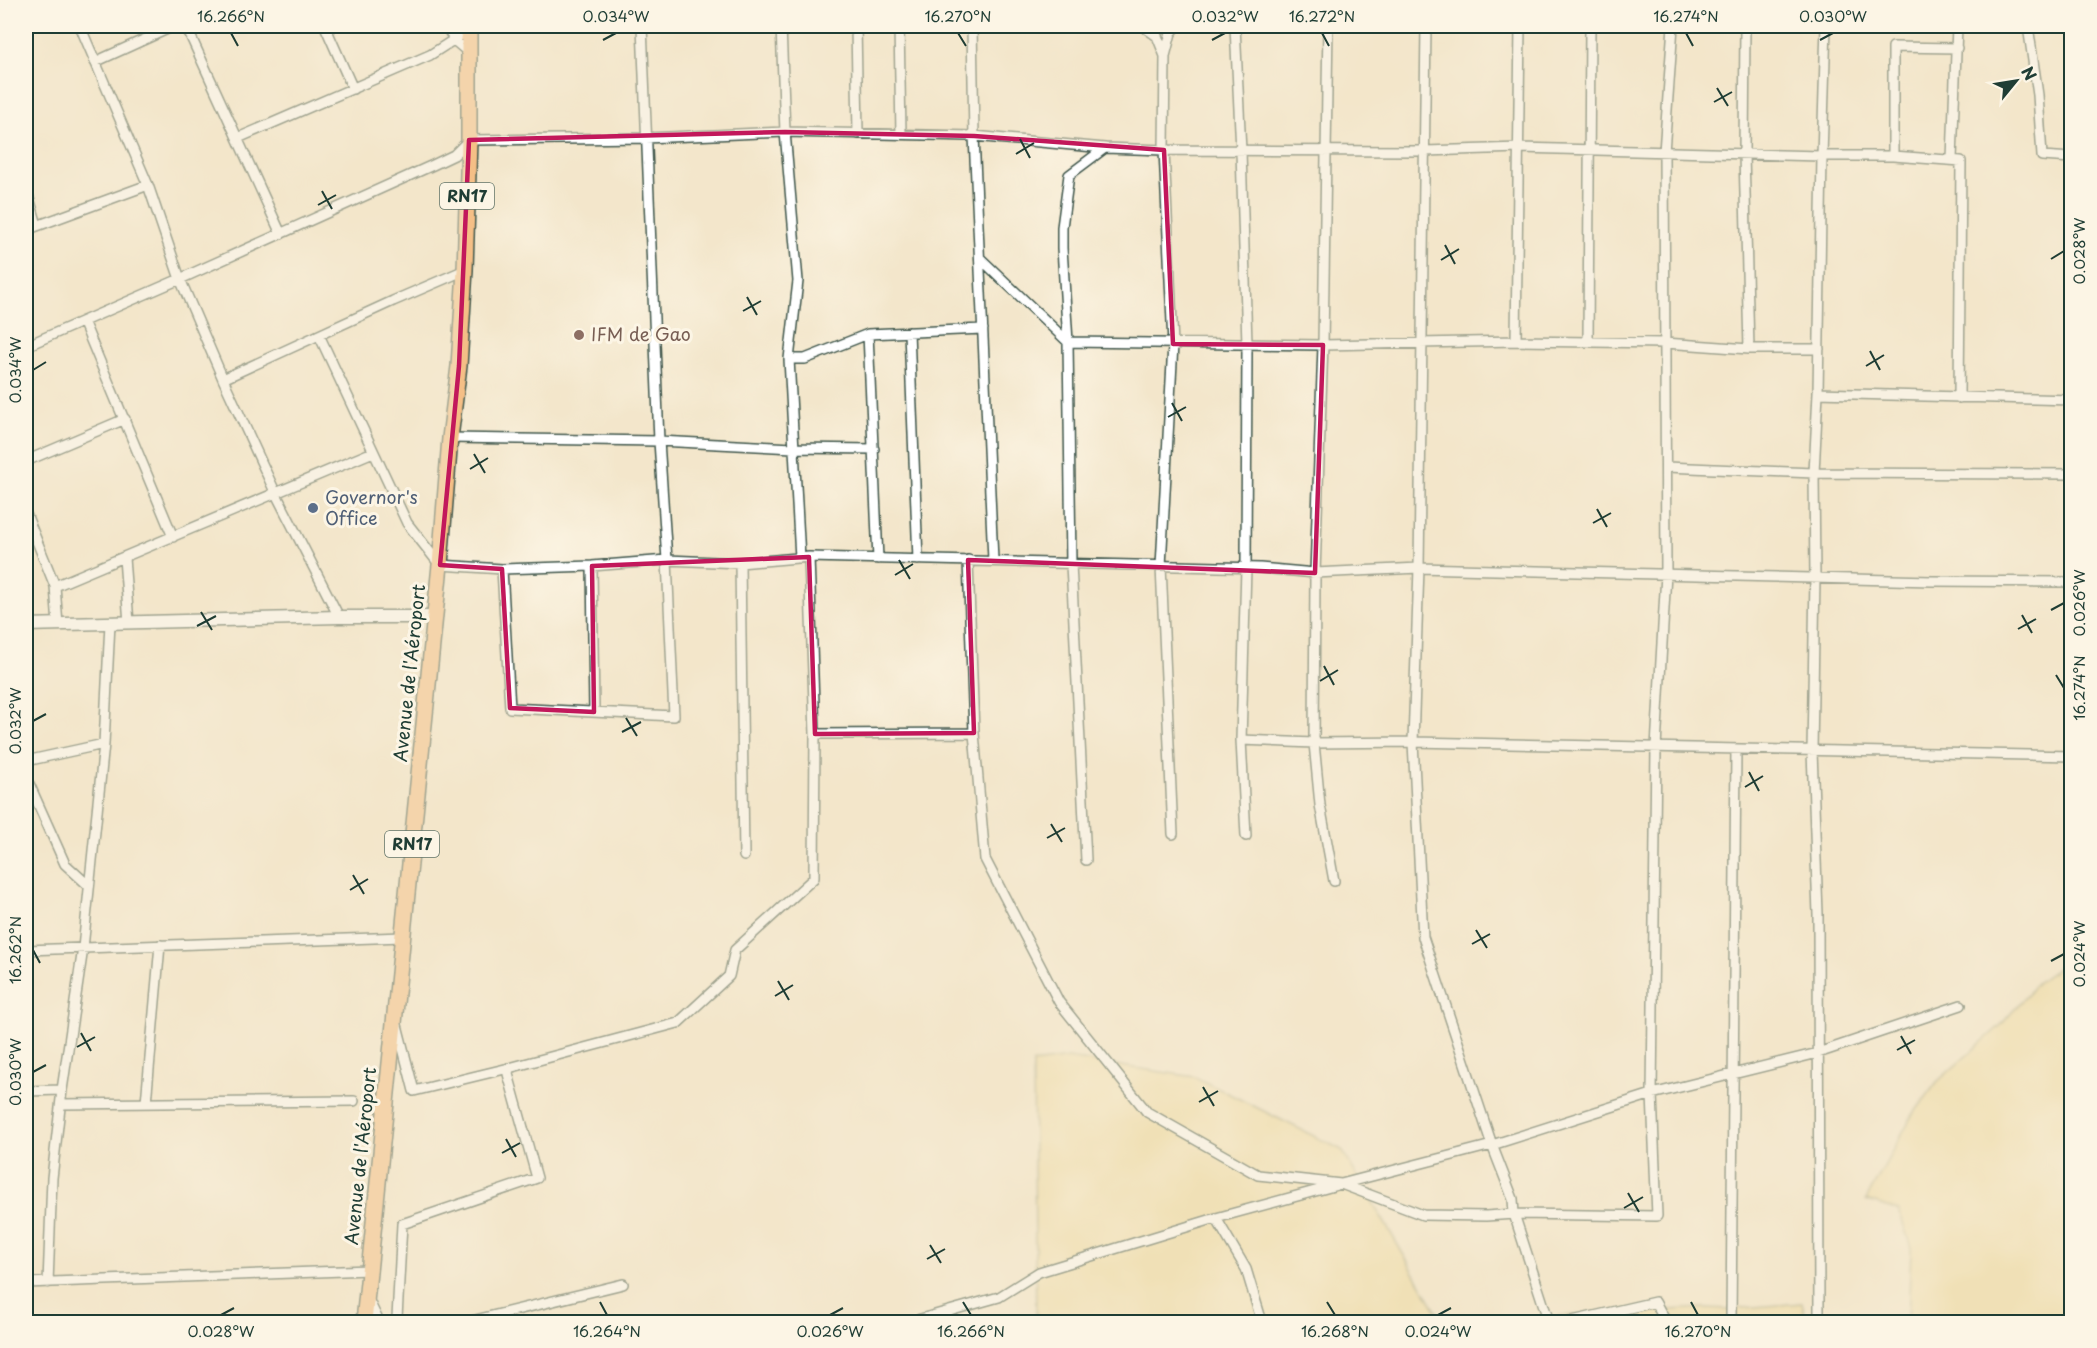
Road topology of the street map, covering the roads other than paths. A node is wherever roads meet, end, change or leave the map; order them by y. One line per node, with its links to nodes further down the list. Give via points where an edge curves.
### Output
1 (80, 26): 28 (street)
2 (174, 26): 28 (street)
3 (186, 26): 34 (street)
4 (324, 26): 29 (street)
5 (446, 26): 24 (street)
6 (642, 26): 35 (street)
7 (781, 26): 30 (street)
8 (856, 26): 31 (street)
9 (898, 26): 32 (street)
10 (972, 26): 33 (street)
11 (1143, 26): 27 (street, via 1157,36)
12 (1177, 26): 27 (street)
13 (1235, 26): 41 (street)
14 (1328, 26): 43 (street)
15 (1426, 26): 42 (street)
16 (1520, 26): 38 (street)
17 (1590, 26): 40 (street)
18 (1673, 26): 44 (street)
19 (1745, 26): 45 (street)
20 (1826, 26): 46 (street)
21 (1957, 26): 25 (street)
22 (2028, 26): 48 (street, via 2042,156)
23 (469, 28): 24 (street); 26 (main road, Avenue de l'Aéroport / RN17)
24 (455, 41): 26 (street); 29 (street)
25 (1957, 48): 47 (street, via 1893,46); 49 (street)
26 (468, 52): 36 (main road, Avenue de l'Aéroport / RN17)
27 (1165, 56): 39 (street)
28 (95, 62): 50 (street)
29 (353, 89): 34 (street)
30 (785, 132): 31 (street); 35 (street); 74 (street, via 798,281)
31 (858, 134): 32 (street)
32 (901, 134): 33 (street)
33 (974, 136): 37 (street); 55 (street)
34 (238, 138): 54 (street)
35 (646, 138): 36 (street); 81 (street)
36 (469, 140): 54 (street, via 454,155); 56 (main road, Avenue de l'Aéroport / RN17)
37 (1105, 148): 39 (street); 64 (street, via 1070,175 1062,227)
38 (1520, 148): 40 (street); 42 (street); 63 (street)
39 (1164, 150): 41 (street); 68 (street)
40 (1589, 150): 44 (street); 65 (street)
41 (1241, 151): 43 (street); 69 (street)
42 (1425, 151): 43 (street); 66 (street)
43 (1325, 152): 70 (street)
44 (1664, 152): 45 (street); 67 (street)
45 (1744, 154): 46 (street); 72 (street)
46 (1822, 156): 47 (street); 73 (street)
47 (1893, 156): 49 (street)
48 (2072, 158)
49 (1952, 159): 77 (street, via 1962,161)
50 (148, 185): 52 (street); 57 (street)
51 (26, 188): 52 (street)
52 (37, 225): 53 (street)
53 (26, 230)
54 (281, 234): 57 (street)
55 (981, 259): 59 (street); 64 (street)
56 (465, 270): 62 (street); 80 (main road, Avenue de l'Aéroport / RN17)
57 (180, 279): 58 (street); 75 (street)
58 (83, 321): 71 (street); 79 (street)
59 (983, 329): 60 (street); 98 (street)
60 (909, 332): 61 (street); 96 (street)
61 (868, 334): 74 (street, via 805,359); 83 (street)
62 (319, 335): 75 (street); 84 (street)
63 (1516, 341): 65 (street); 66 (street)
64 (1068, 342): 68 (street); 100 (street)
65 (1588, 342): 67 (street)
66 (1421, 343): 70 (street); 105 (street)
67 (1665, 343): 72 (street); 86 (street)
68 (1173, 344): 69 (street); 103 (street)
69 (1247, 344): 70 (street); 104 (street)
70 (1323, 345): 107 (street)
71 (26, 346)
72 (1749, 348): 73 (street)
73 (1819, 349): 76 (street)
74 (789, 359): 82 (street)
75 (223, 379): 89 (street)
76 (1818, 393): 77 (street); 87 (street)
77 (1959, 398): 78 (street)
78 (2072, 400)
79 (125, 419): 85 (street); 91 (street)
80 (450, 438): 81 (street); 101 (main road, Avenue de l'Aéroport / RN17)
81 (659, 441): 82 (street); 95 (street)
82 (793, 448): 83 (street); 92 (street)
83 (874, 449): 94 (street)
84 (373, 452): 89 (street); 101 (street, via 407,523)
85 (26, 461)
86 (1666, 467): 87 (street); 108 (street)
87 (1814, 473): 88 (street); 109 (street)
88 (2072, 474)
89 (276, 494): 91 (street); 112 (street)
90 (26, 514): 111 (street)
91 (173, 537): 93 (street)
92 (804, 557): 94 (street); 99 (street); 120 (street)
93 (124, 558): 111 (street); 115 (street)
94 (879, 558): 96 (street)
95 (667, 560): 99 (street); 102 (street); 118 (street, via 674,716)
96 (918, 560): 97 (street)
97 (968, 560): 98 (street); 119 (street)
98 (993, 560): 100 (street)
99 (740, 563): 133 (street)
100 (1071, 564): 103 (street); 134 (street)
101 (440, 565): 106 (street); 113 (main road, Avenue de l'Aéroport / RN17)
102 (592, 566): 106 (street); 118 (street)
103 (1161, 566): 104 (street); 131 (street)
104 (1246, 568): 107 (street); 121 (street)
105 (1419, 568): 107 (street); 108 (street); 123 (street)
106 (502, 569): 118 (street, via 510,708)
107 (1315, 573): 122 (street)
108 (1666, 574): 109 (street); 125 (street)
109 (1815, 578): 110 (street); 127 (street)
110 (2072, 582)
111 (55, 586): 117 (street)
112 (339, 617): 113 (street); 115 (street)
113 (435, 617): 137 (main road, Avenue de l'Aéroport / RN17)
114 (110, 623): 115 (street); 117 (street); 124 (street)
115 (129, 623)
116 (26, 625): 117 (street)
117 (58, 625)
118 (594, 712)
119 (974, 733): 120 (street); 153 (street, via 985,859 1059,1002 1146,1112 1258,1176)
120 (815, 734): 144 (street, via 814,878 735,950 729,976 678,1023)
121 (1241, 740): 122 (street); 132 (street)
122 (1314, 742): 123 (street); 135 (street, via 1320,805)
123 (1413, 742): 125 (street); 152 (street, via 1423,937)
124 (104, 744): 129 (street); 136 (street)
125 (1656, 747): 126 (street); 148 (street)
126 (1736, 749): 127 (street); 145 (street)
127 (1812, 751): 128 (street); 143 (street)
128 (2072, 756)
129 (26, 761)
130 (26, 777): 136 (street, via 65,864)
131 (1173, 834)
132 (1246, 836)
133 (744, 856)
134 (1086, 860)
135 (1334, 881)
136 (88, 885): 139 (street)
137 (403, 937): 138 (street); 142 (main road, Avenue de l'Aéroport / RN17)
138 (160, 945): 139 (street); 150 (street)
139 (83, 948): 140 (street); 146 (street)
140 (26, 950)
141 (1961, 1005): 143 (street)
142 (395, 1015): 144 (street, via 414,1091); 156 (main road, Avenue de l'Aéroport / RN17)
143 (1818, 1053): 145 (street); 171 (street)
144 (509, 1068): 163 (street, via 537,1178 402,1224 397,1318)
145 (1733, 1074): 148 (street); 170 (street)
146 (62, 1090): 147 (street); 151 (street)
147 (26, 1091)
148 (1652, 1094): 152 (street); 154 (street, via 1657,1216)
149 (354, 1101): 150 (street)
150 (146, 1103): 151 (street)
151 (61, 1104): 157 (street, via 52,1178)
152 (1492, 1145): 153 (street); 154 (street, via 1513,1199)
153 (1341, 1184): 154 (street, via 1423,1215); 155 (street)
154 (1514, 1214): 167 (street)
155 (1216, 1218): 165 (street, via 1039,1272 999,1297); 166 (street, via 1246,1269)
156 (369, 1270): 157 (street); 160 (main road, Avenue de l'Aéroport / RN17)
157 (48, 1282): 158 (street)
158 (26, 1283)
159 (623, 1284): 164 (street)
160 (367, 1296): 161 (main road, Avenue de l'Aéroport / RN17); 162 (street)
161 (364, 1323)
162 (379, 1323)
163 (393, 1323)
164 (467, 1323)
165 (910, 1323)
166 (1262, 1323)
167 (1549, 1323)
168 (1568, 1323): 169 (street, via 1655,1302)
169 (1666, 1323)
170 (1731, 1323)
171 (1819, 1323)

